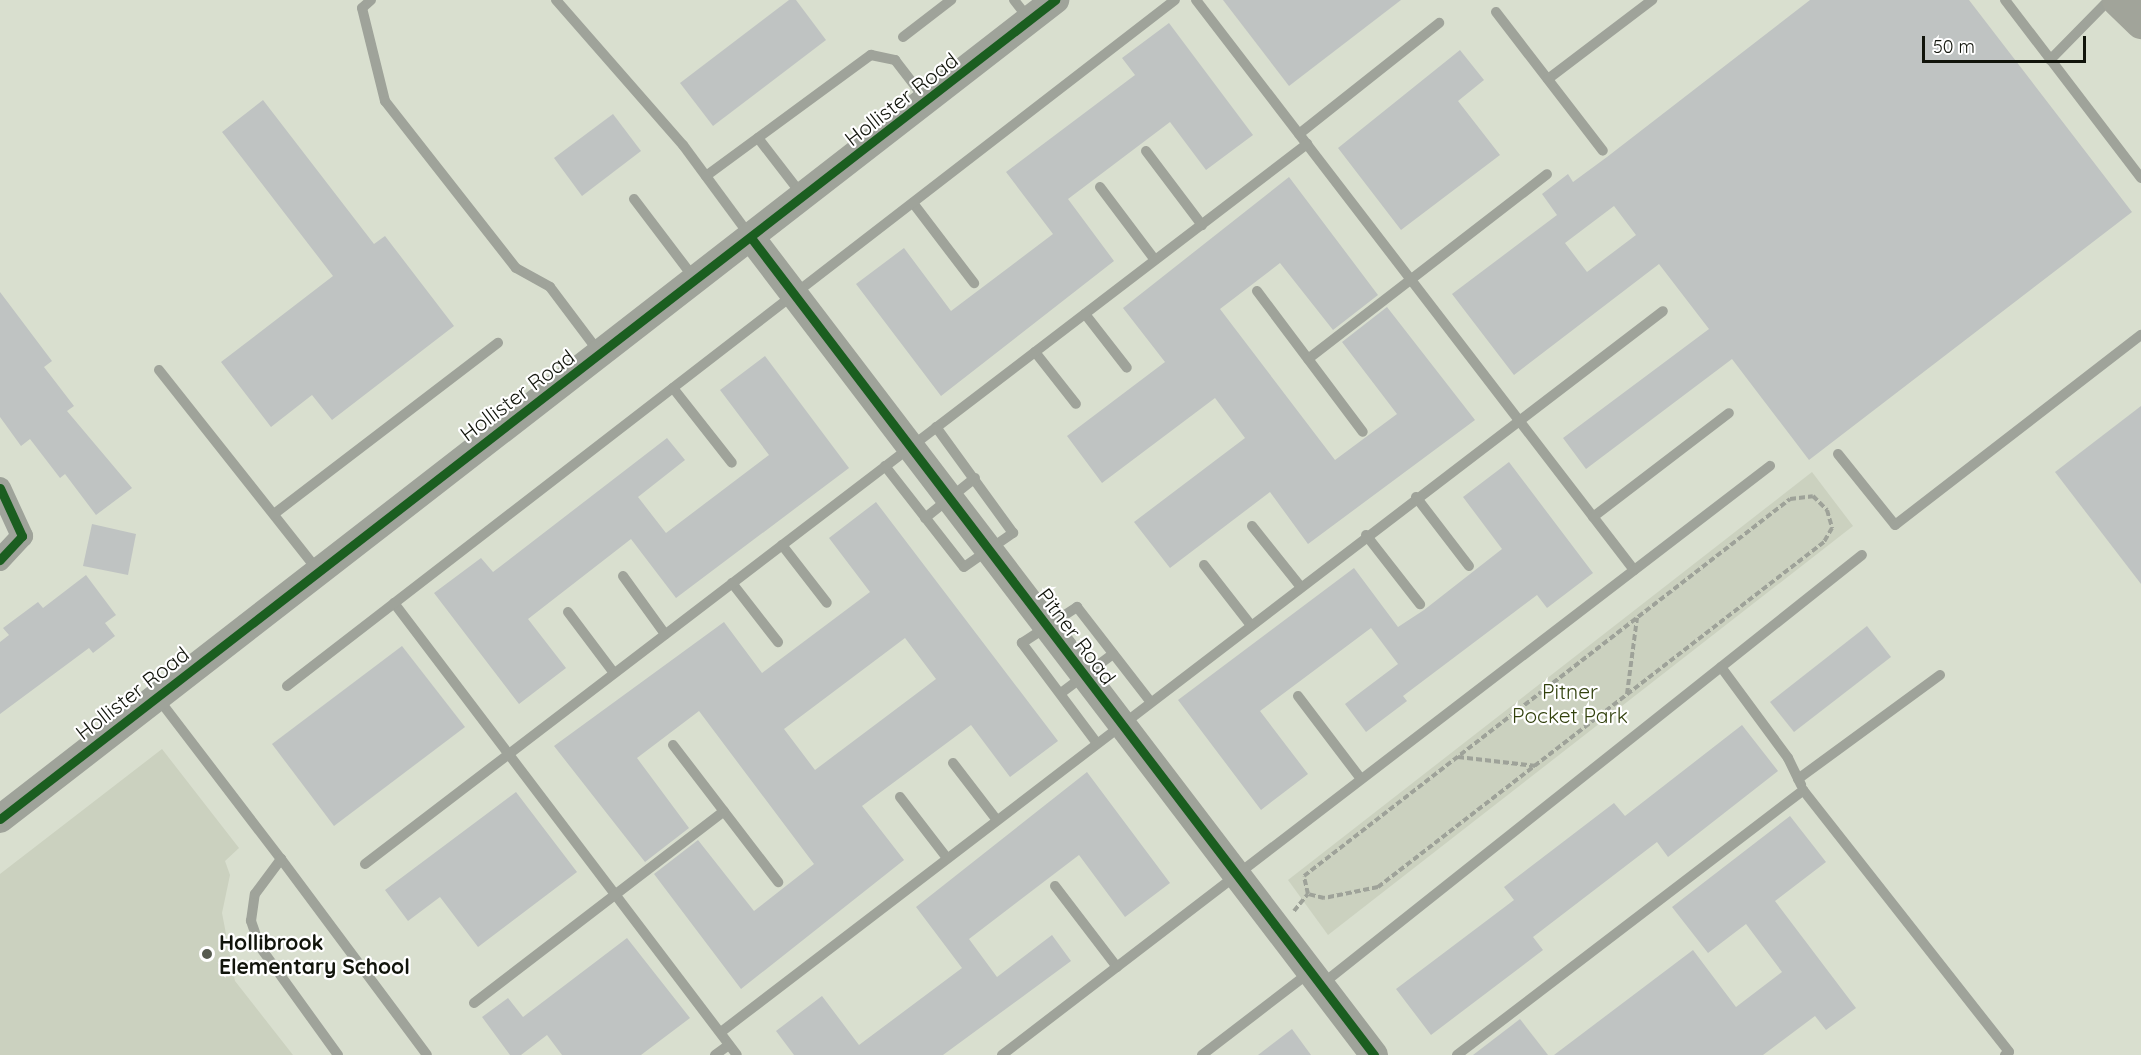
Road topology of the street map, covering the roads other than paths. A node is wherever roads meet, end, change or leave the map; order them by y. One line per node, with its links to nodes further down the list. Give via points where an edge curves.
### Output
1 (371, 0): 44 (lane, via 362,8 385,100 516,268 550,287)
2 (556, 0): 25 (lane, via 587,29)
3 (951, 0): 15 (lane)
4 (1055, 0): 11 (street, Hollister Road)
5 (1175, 0): 30 (lane)
6 (1196, 0): 19 (lane)
7 (1652, 0): 17 (lane)
8 (2005, 0): 16 (lane)
9 (2109, 0): 16 (lane)
10 (2118, 0): 13 (main road)
11 (1022, 10): 18 (street, Hollister Road)
12 (1496, 12): 17 (lane)
13 (2141, 22)
14 (1439, 23): 19 (lane)
15 (903, 37)
16 (2050, 60): 26 (lane)
17 (1548, 79): 23 (lane)
18 (927, 102): 20 (lane, via 895,60 871,55); 28 (street, Hollister Road)
19 (1299, 134): 21 (lane)
20 (758, 138): 25 (lane); 28 (lane)
21 (1307, 144): 31 (lane); 34 (lane)
22 (1146, 151): 31 (lane)
23 (1603, 151)
24 (1547, 174): 34 (lane)
25 (706, 176): 32 (lane)
26 (2141, 178)
27 (1100, 187): 33 (lane)
28 (804, 198): 32 (street, Hollister Road)
29 (634, 200): 35 (lane)
30 (913, 203): 36 (lane); 38 (lane)
31 (1202, 225): 33 (lane)
32 (752, 239): 35 (street, Hollister Road); 38 (street, Pitner Road)
33 (1155, 260): 40 (lane)
34 (1410, 279): 45 (lane); 51 (lane)
35 (696, 282): 44 (street, Hollister Road)
36 (974, 284)
37 (1257, 291): 45 (lane)
38 (794, 294): 48 (lane); 54 (street, Pitner Road)
39 (1663, 311): 51 (lane)
40 (1085, 314): 43 (lane); 46 (lane)
41 (2141, 335): 55 (lane, via 1895,525)
42 (498, 343): 63 (lane)
43 (1035, 352): 49 (lane); 52 (lane)
44 (601, 354): 74 (street, Hollister Road)
45 (1308, 359): 53 (lane)
46 (1127, 369)
47 (159, 370): 63 (lane)
48 (673, 388): 56 (lane); 79 (lane)
49 (1076, 404)
50 (1729, 413): 64 (lane)
51 (1518, 419): 61 (lane); 64 (lane)
52 (936, 427): 54 (lane); 59 (lane)
53 (1363, 432)
54 (910, 447): 57 (lane); 62 (street, Pitner Road)
55 (1838, 453)
56 (732, 463)
57 (885, 466): 65 (lane); 68 (lane)
58 (1770, 466): 75 (lane)
59 (975, 478): 62 (lane); 69 (lane, via 1013,528)
60 (0, 488): 71 (street, via 22,536)
61 (1416, 497): 67 (lane); 73 (lane)
62 (950, 499): 65 (lane); 69 (street, Pitner Road)
63 (274, 514): 74 (lane)
64 (1593, 517): 75 (lane)
65 (925, 518): 69 (lane, via 964,567)
66 (1252, 526): 78 (lane)
67 (1366, 535): 78 (lane); 81 (lane)
68 (782, 545): 77 (lane); 80 (lane)
69 (989, 549): 84 (street, Pitner Road)
70 (1862, 555): 88 (lane)
71 (0, 560)
72 (1204, 565): 83 (lane)
73 (1470, 566)
74 (317, 569): 95 (street, Hollister Road)
75 (1634, 570): 102 (lane)
76 (623, 576): 85 (lane)
77 (732, 583): 85 (lane); 86 (lane)
78 (1300, 586): 83 (lane)
79 (394, 603): 92 (lane); 100 (lane)
80 (827, 603)
81 (1420, 604)
82 (568, 612): 89 (lane)
83 (1250, 624): 96 (lane)
84 (1046, 625): 87 (lane, via 1077,607); 90 (street, Pitner Road); 93 (lane, via 1022,643)
85 (665, 634): 89 (lane)
86 (777, 642)
87 (1113, 654): 90 (lane); 96 (lane)
88 (1721, 667): 103 (lane); 117 (lane)
89 (614, 673): 100 (lane)
90 (1085, 675): 93 (lane); 97 (street, Pitner Road)
91 (1940, 675): 103 (lane)
92 (287, 686)
93 (1061, 693): 98 (lane)
94 (1298, 696): 102 (lane)
95 (157, 697): 107 (street, Hollister Road); 110 (lane)
96 (1150, 701): 97 (lane)
97 (1121, 723): 98 (lane); 112 (street, Pitner Road)
98 (1096, 742): 108 (lane)
99 (673, 745): 106 (lane)
100 (511, 752): 111 (lane); 115 (lane)
101 (953, 763): 108 (lane)
102 (1361, 779): 112 (lane)
103 (1798, 779): 104 (lane)
104 (1803, 790): 121 (lane); 129 (lane)
105 (900, 797): 109 (lane)
106 (724, 811): 113 (lane); 115 (lane)
107 (0, 819)
108 (996, 819): 109 (lane)
109 (947, 858): 119 (lane)
110 (281, 859): 122 (lane, via 255,894 251,921 260,947); 123 (lane)
111 (365, 864)
112 (1237, 874): 116 (lane); 117 (street, Pitner Road)
113 (778, 882)
114 (1055, 886): 116 (lane)
115 (616, 893): 118 (lane); 119 (lane)
116 (1117, 967): 126 (lane)
117 (1316, 979): 127 (lane); 128 (street, Pitner Road)
118 (474, 1004)
119 (721, 1032): 120 (lane)
120 (729, 1045): 124 (lane); 125 (lane)
121 (2008, 1054)
122 (338, 1055)
123 (427, 1055)
124 (715, 1055)
125 (737, 1055)
126 (1002, 1055)
127 (1202, 1055)
128 (1374, 1055)
129 (1457, 1055)

